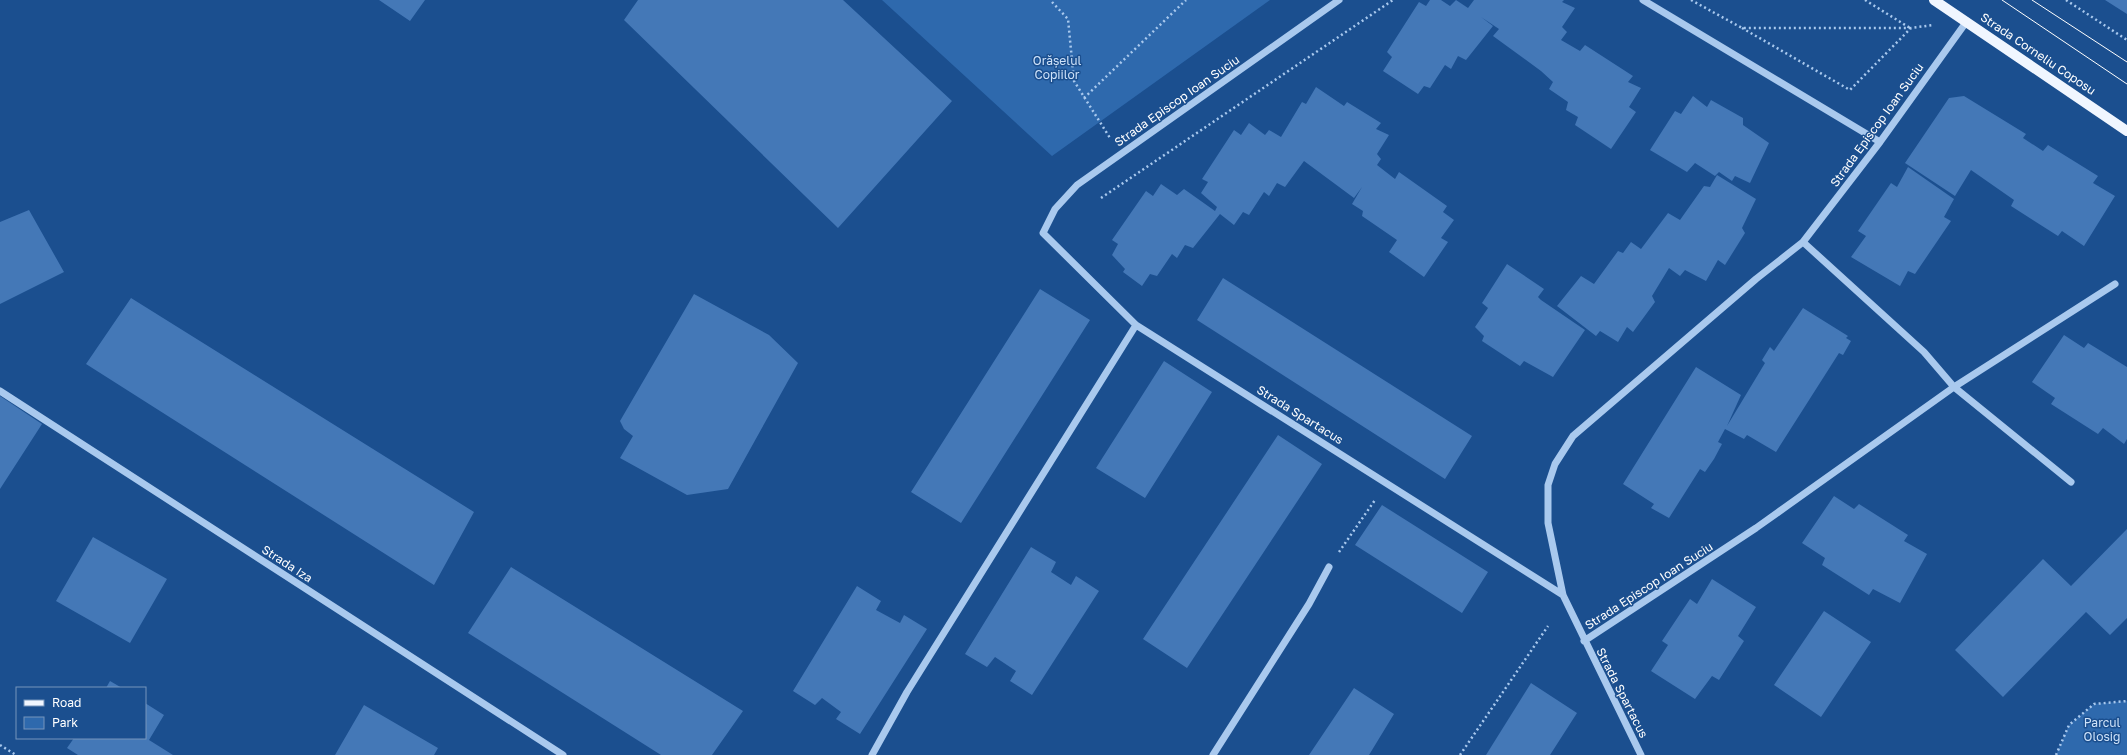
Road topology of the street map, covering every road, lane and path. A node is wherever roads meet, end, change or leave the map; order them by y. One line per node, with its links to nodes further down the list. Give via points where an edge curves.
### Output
1 (1186, 0): 14 (path)
2 (1340, 0): 17 (street, Strada Episcop Ioan Suciu)
3 (1393, 0): 18 (path)
4 (1643, 0): 16 (street)
5 (1691, 0): 11 (path)
6 (1865, 0): 12 (path)
7 (1934, 0): 10 (main road, Strada Corneliu Coposu)
8 (2066, 0): 13 (path)
9 (1052, 1): 14 (path, via 1068,19 1074,81)
10 (1967, 21): 12 (path); 15 (main road, Strada Corneliu Coposu); 16 (street, Strada Episcop Ioan Suciu)
11 (1742, 28): 12 (path); 12 (path, via 1850,90)
12 (1911, 28)
13 (2127, 40)
14 (1084, 98): 17 (path)
15 (2127, 131)
16 (1880, 142): 21 (street, Strada Episcop Ioan Suciu)
17 (1120, 154): 18 (path); 20 (street, Strada Episcop Ioan Suciu, via 1077,185 1055,209)
18 (1134, 175): 19 (path)
19 (1101, 198)
20 (1042, 233): 23 (street, Strada Spartacus)
21 (1803, 242): 24 (street, via 1924,352); 29 (street, Strada Episcop Ioan Suciu, via 1572,436 1555,464 1548,485 1548,523)
22 (2116, 284): 24 (street, Strada Episcop Ioan Suciu)
23 (1136, 325): 27 (street, Strada Spartacus); 36 (street, via 912,685)
24 (1954, 387): 26 (street); 31 (street, Strada Episcop Ioan Suciu, via 1756,528)
25 (0, 391): 35 (street, Strada Iza)
26 (2071, 482)
27 (1386, 483): 28 (path); 29 (street, Strada Spartacus)
28 (1329, 567): 37 (street, via 1297,623)
29 (1563, 595): 31 (street, Strada Episcop Ioan Suciu)
30 (1548, 626): 38 (path)
31 (1584, 641): 39 (street, Strada Spartacus)
32 (2127, 701): 40 (path, via 2094,704 2069,725)
33 (0, 745): 34 (path)
34 (16, 755)
35 (563, 755)
36 (872, 755)
37 (1213, 755)
38 (1460, 755)
39 (1641, 755)
40 (2056, 755)

